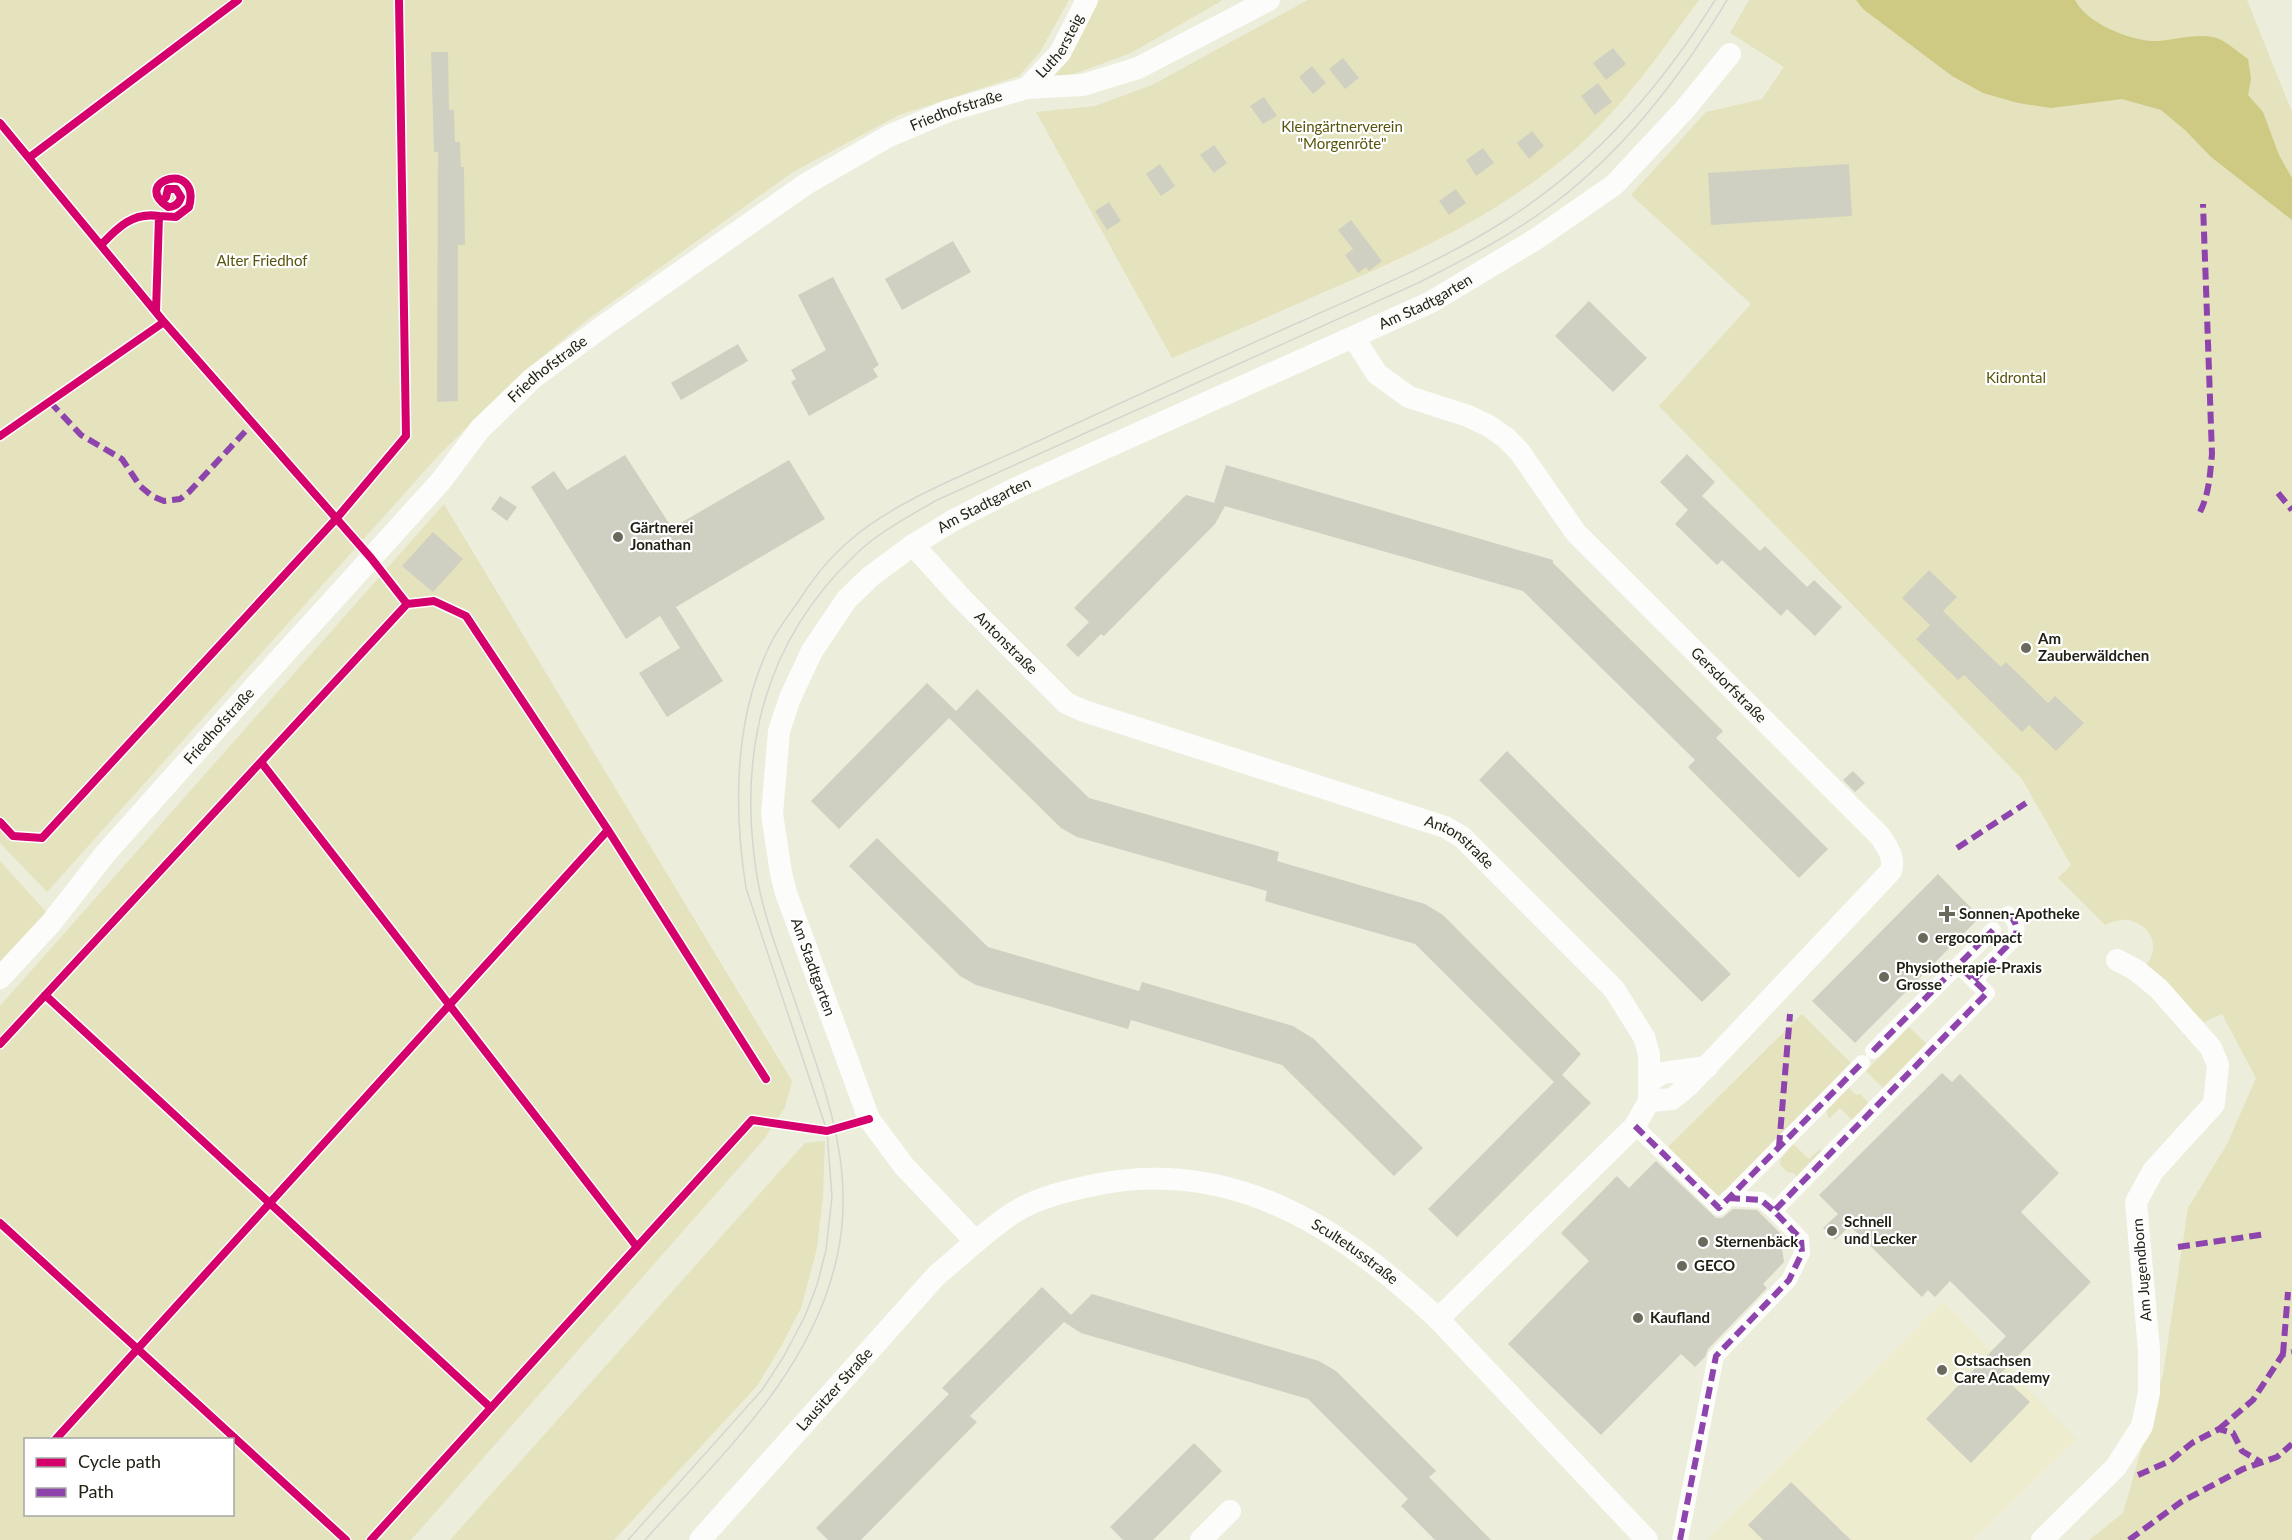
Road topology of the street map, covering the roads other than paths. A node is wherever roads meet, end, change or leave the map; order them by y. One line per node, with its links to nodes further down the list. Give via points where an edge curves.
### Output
1 (1087, 0): 4 (street, Luthersteig, via 1060,53)
2 (1269, 0): 4 (street, Friedhofstraße, via 1138,68 1083,85)
3 (1730, 54): 5 (street, Am Stadtgarten, via 1614,185 1536,239 1431,302)
4 (1027, 88): 11 (street, Friedhofstraße, via 948,111 889,136 806,184 533,378 480,429 441,481 105,854 51,923)
5 (1354, 338): 6 (street, Am Stadtgarten, via 1014,489); 13 (street, Gersdorfstraße, via 1377,374 1409,397 1489,426 1519,451 1576,533 1881,837 1892,855 1891,871 1707,1066 1672,1099)
6 (913, 545): 13 (street, Antonstraße, via 1065,703 1445,827 1462,837 1614,988 1644,1037 1649,1054); 17 (street, Am Stadtgarten, via 847,599 812,651 779,731 772,814 786,893 869,1119 904,1166)
7 (2008, 914): 12 (street, via 2016,924 2016,934)
8 (1993, 930): 10 (street)
9 (2117, 960): 24 (street, Am Jugendborn, via 2159,989 2211,1048 2218,1065 2214,1104 2153,1171 2136,1202 2149,1350 2149,1393 2142,1426 2116,1467)
10 (1958, 965): 12 (street); 15 (street)
11 (0, 978)
12 (1974, 980): 16 (street, via 1988,993)
13 (1649, 1091): 14 (street)
14 (1635, 1126): 15 (street, via 1719,1208); 18 (street)
15 (1728, 1198): 16 (street, via 1761,1200)
16 (1774, 1211): 23 (street, via 1801,1239 1802,1254 1789,1280 1716,1356)
17 (976, 1242): 18 (street, Scultetusstraße, via 1013,1213 1080,1188 1129,1179 1193,1180 1254,1195 1308,1220 1366,1256); 20 (street, Lausitzer Straße, via 936,1276)
18 (1438, 1319): 22 (street, Scultetusstraße)
19 (1230, 1510): 21 (street)
20 (700, 1540)
21 (1201, 1540)
22 (1647, 1540)
23 (1680, 1540)
24 (2042, 1540)

